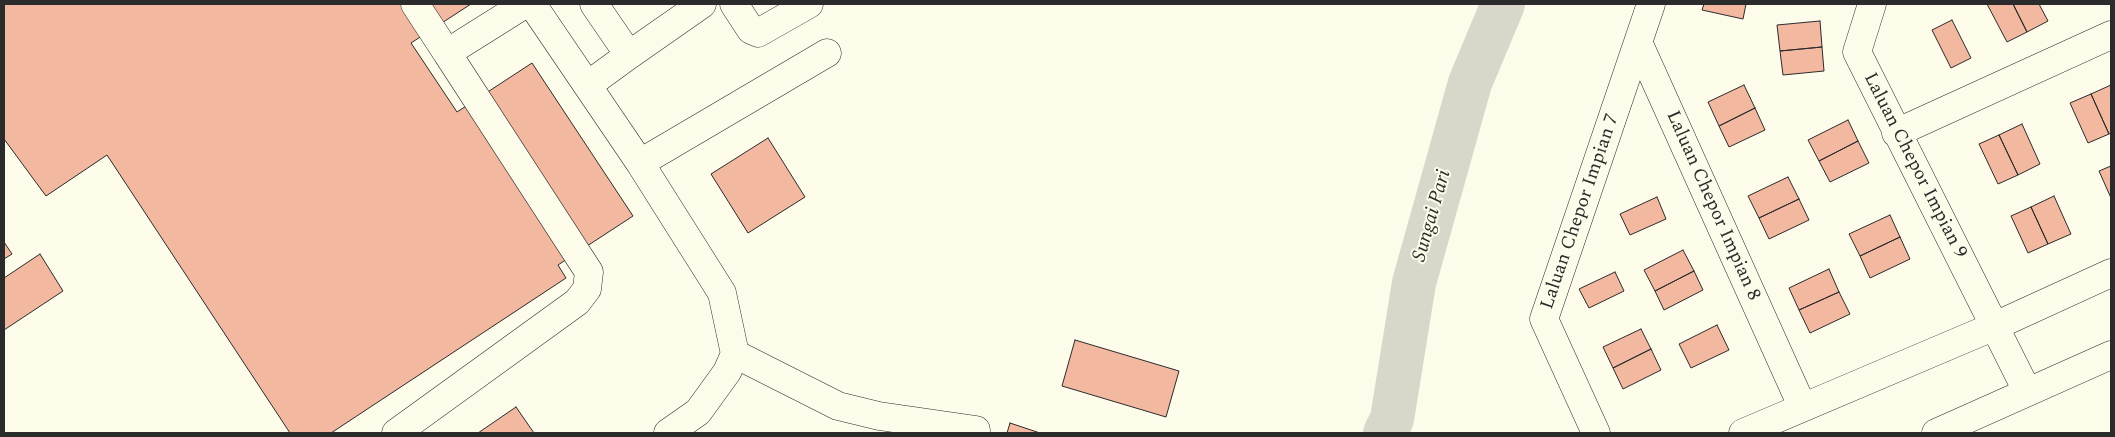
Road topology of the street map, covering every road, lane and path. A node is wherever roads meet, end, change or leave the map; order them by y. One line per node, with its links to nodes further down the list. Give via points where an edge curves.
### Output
1 (415, 4): 11 (street)
2 (594, 4): 13 (street)
3 (702, 4): 13 (street)
4 (734, 4): 5 (street, via 751,30 758,33)
5 (809, 4)
6 (1651, 4): 10 (street)
7 (1872, 4): 15 (street, Laluan Chepor Impian 9, via 1857,52)
8 (537, 6): 11 (street); 14 (street)
9 (2111, 34): 15 (street)
10 (1638, 42): 22 (street, Laluan Chepor Impian 8); 26 (street, Laluan Chepor Impian 7, via 1544,319)
11 (447, 52): 24 (street, via 589,272 588,281 577,302)
12 (827, 53): 16 (street)
13 (629, 56): 14 (street)
14 (588, 85): 16 (street)
15 (1896, 133): 18 (street, Laluan Chepor Impian 9)
16 (640, 163): 19 (street, via 722,292)
17 (2111, 273): 18 (street)
18 (1995, 326): 21 (street, Laluan Chepor Impian 9); 22 (street)
19 (735, 354): 23 (street, via 838,406 879,416); 25 (street, via 727,372 698,412)
20 (2111, 355): 21 (street)
21 (2026, 392): 28 (street)
22 (1802, 406): 27 (street)
23 (976, 430)
24 (396, 433)
25 (668, 433)
26 (1596, 433)
27 (1743, 433)
28 (1936, 433)

